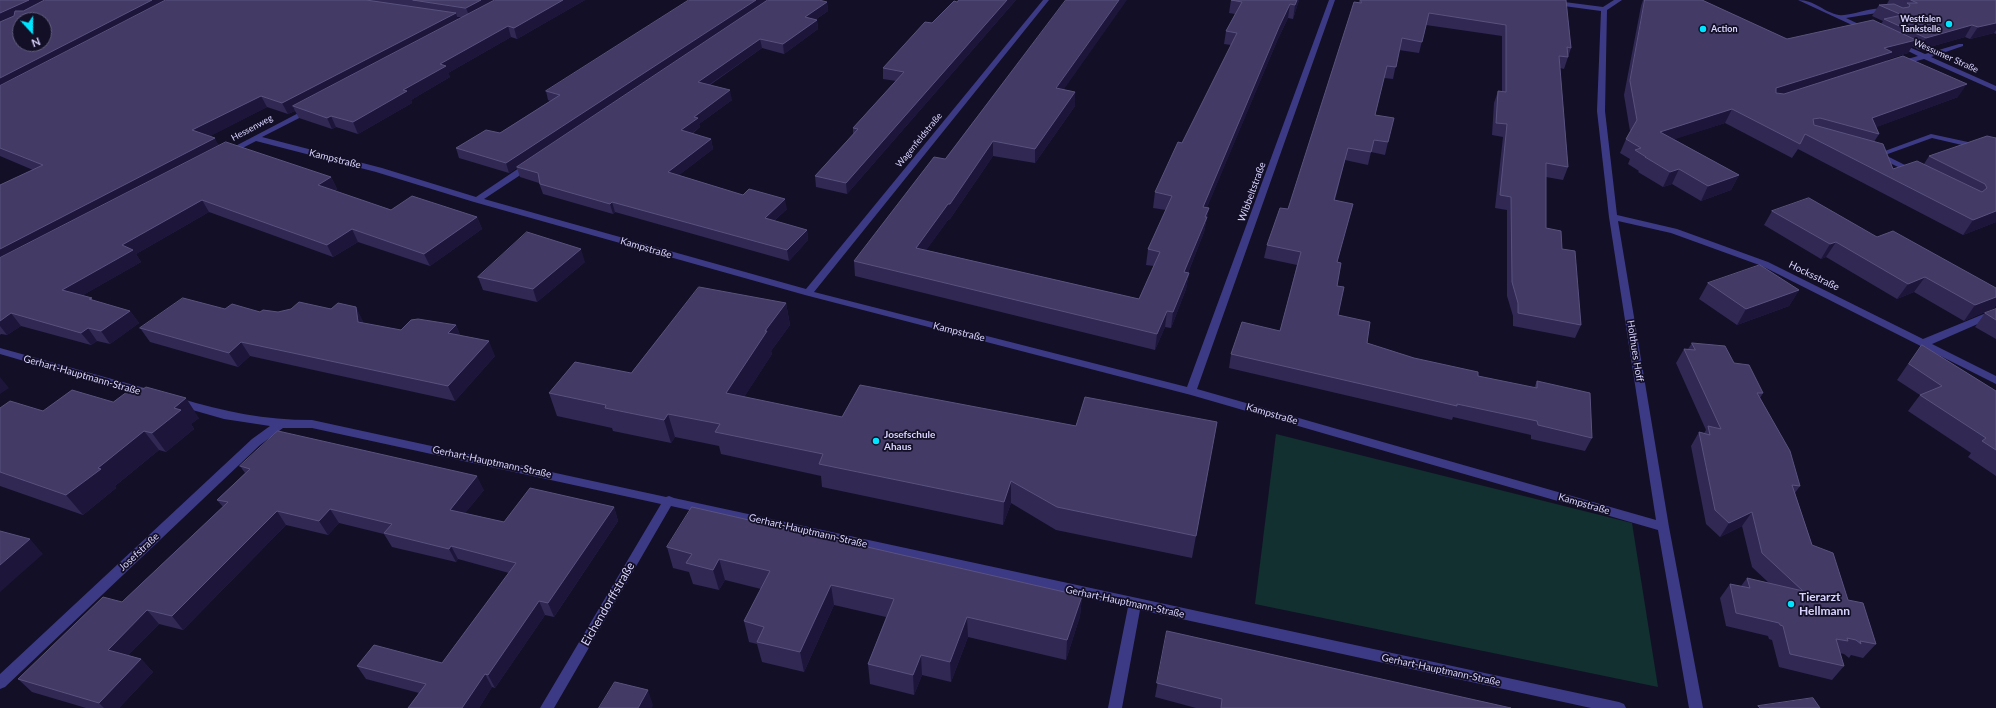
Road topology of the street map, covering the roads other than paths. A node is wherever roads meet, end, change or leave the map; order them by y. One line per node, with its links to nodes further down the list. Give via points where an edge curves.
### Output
1 (1046, 0): 23 (street, Wagenfeldstraße)
2 (1332, 0): 28 (street, Wibbeltstraße)
3 (1534, 0): 6 (street)
4 (1619, 0): 6 (street)
5 (1801, 0): 8 (street)
6 (1604, 8): 22 (street, Holthues Hoff, via 1601,111)
7 (1894, 15): 8 (street, via 1884,10)
8 (1838, 17): 9 (street)
9 (1874, 33)
10 (1888, 40): 12 (street, Wessumer Straße)
11 (1951, 41): 12 (street, via 1961,45)
12 (1924, 56): 13 (street); 14 (street, Wessumer Straße)
13 (1893, 66)
14 (1996, 89)
15 (318, 104): 16 (street, Hessenweg)
16 (255, 138): 18 (street, Hessenweg); 21 (street, Kampstraße, via 378,170)
17 (1996, 148): 20 (street, via 1992,150 1931,136 1874,154)
18 (221, 156)
19 (536, 161): 21 (street)
20 (1921, 177)
21 (477, 200): 23 (street, Kampstraße)
22 (1613, 217): 25 (street, Hocksstraße, via 1674,231 1765,264); 33 (street, Holthues Hoff)
23 (808, 293): 28 (street, Kampstraße)
24 (1996, 312): 25 (street)
25 (1924, 343): 27 (street, Hocksstraße)
26 (0, 351): 29 (street, Gerhart-Hauptmann-Straße)
27 (1996, 380)
28 (1191, 391): 33 (street, Kampstraße)
29 (157, 396)
30 (172, 400): 31 (street, Gerhart-Hauptmann-Straße, via 224,415)
31 (281, 424): 32 (street, Gerhart-Hauptmann-Straße, via 312,424); 35 (street, Josefstraße, via 256,442)
32 (669, 500): 34 (street, Gerhart-Hauptmann-Straße); 36 (street, Eichendorffstraße)
33 (1663, 527): 39 (street, Holthues Hoff)
34 (1135, 604): 37 (street); 38 (street, Gerhart-Hauptmann-Straße)
35 (0, 683)
36 (547, 708)
37 (1115, 708)
38 (1619, 708)
39 (1696, 708)

